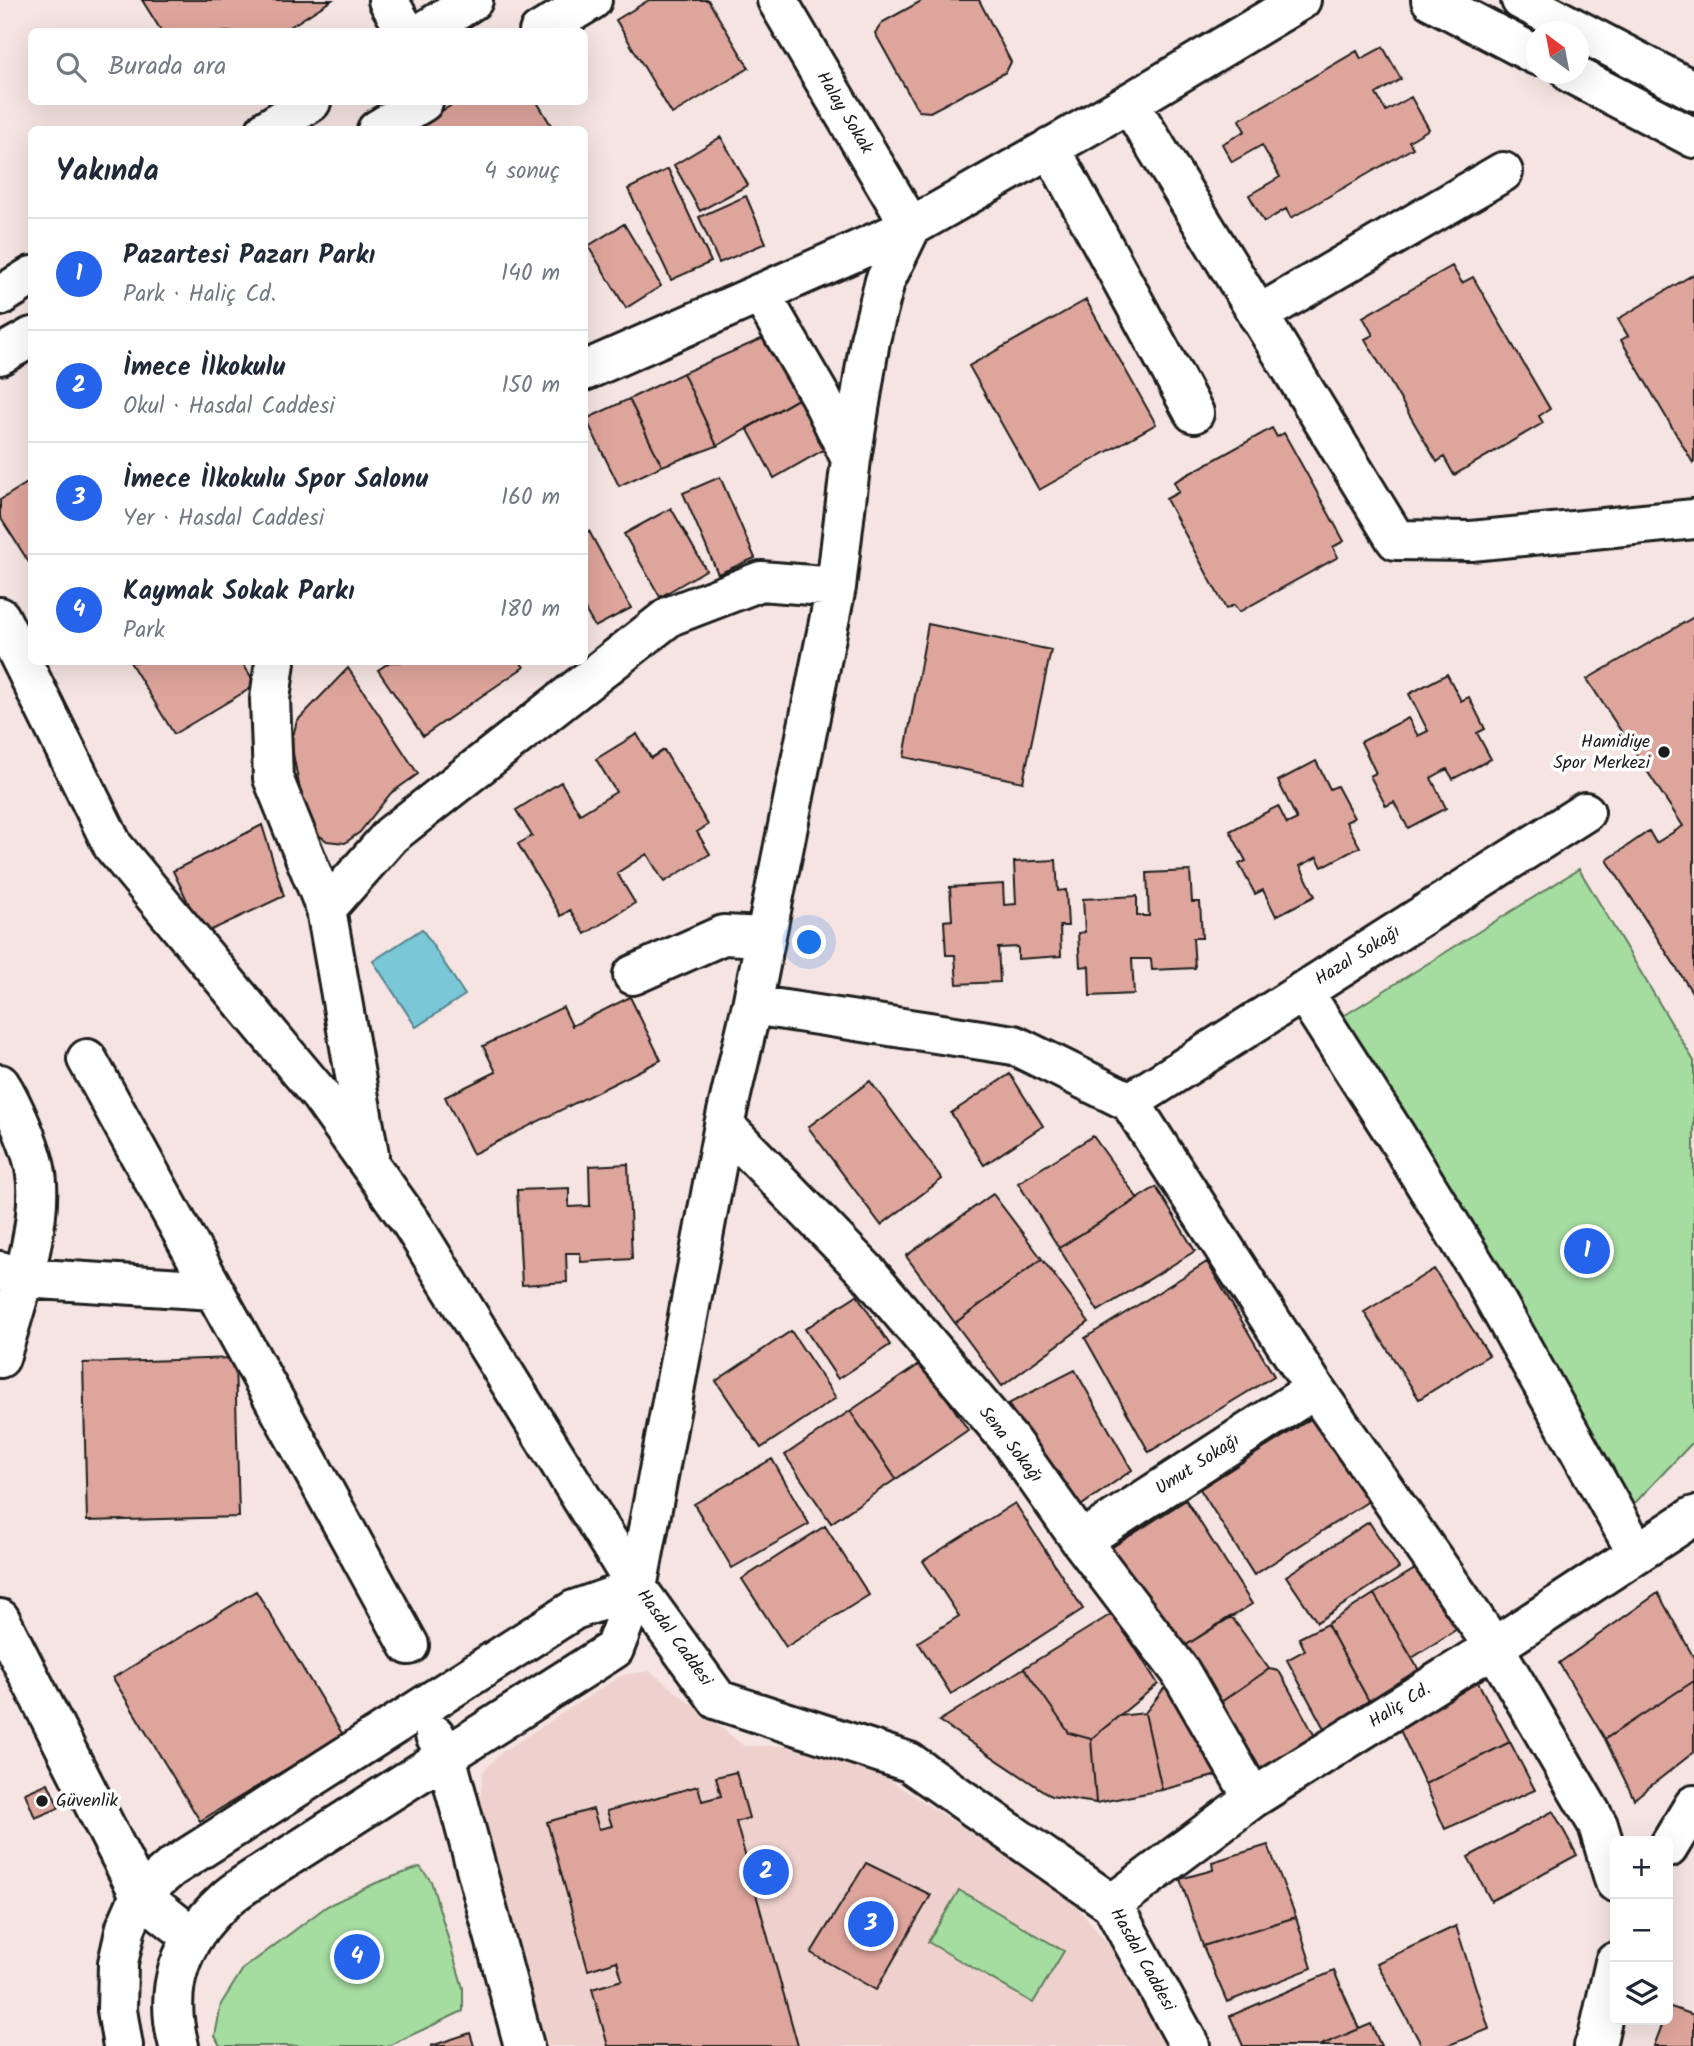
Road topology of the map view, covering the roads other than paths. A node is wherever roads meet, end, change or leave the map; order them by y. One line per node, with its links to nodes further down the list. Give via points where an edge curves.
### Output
1 (387, 0): 8 (street)
2 (473, 0): 9 (street)
3 (592, 0): 10 (street)
4 (777, 0): 22 (street, Halay Sokak)
5 (1301, 0): 14 (street)
6 (1431, 0): 11 (street)
7 (1521, 0): 13 (street)
8 (404, 28)
9 (429, 28)
10 (546, 28)
11 (1526, 50)
12 (1589, 83): 19 (street)
13 (1694, 91)
14 (1129, 103): 20 (street); 26 (street)
15 (306, 105): 17 (street)
16 (418, 105): 18 (street)
17 (272, 126)
18 (384, 126)
19 (1694, 138)
20 (1050, 147): 22 (street); 30 (street)
21 (1503, 172): 26 (street)
22 (911, 227): 24 (street); 31 (street, via 885,281 870,340)
23 (28, 278): 25 (street)
24 (760, 293): 29 (street); 31 (street)
25 (0, 296)
26 (1258, 315): 32 (street, via 1395,540 1471,541)
27 (28, 339): 28 (street)
28 (0, 355)
29 (588, 369)
30 (1194, 413)
31 (851, 459): 33 (street)
32 (1694, 519)
33 (836, 587): 37 (street, via 761,581 670,616 391,835); 38 (street)
34 (0, 617): 47 (street, Hasdal Caddesi, via 113,846 320,1095)
35 (275, 665): 37 (street, via 270,699 273,778)
36 (1586, 812): 40 (street, Hazal Sokağı)
37 (326, 909): 47 (street)
38 (765, 937): 39 (street, via 723,935); 41 (street)
39 (633, 975)
40 (1303, 991): 44 (street, Hazal Sokağı); 54 (street, via 1483,1278)
41 (751, 1005): 44 (street, via 1014,1045); 45 (street)
42 (87, 1059): 49 (street)
43 (0, 1084): 46 (street, via 9,1098)
44 (1130, 1102): 51 (street)
45 (724, 1125): 53 (street, Sena Sokağı, via 869,1274 1011,1442); 55 (street)
46 (16, 1158): 48 (street, via 35,1168 37,1209)
47 (371, 1167): 55 (street, Hasdal Caddesi, via 412,1224)
48 (11, 1275): 49 (street); 50 (street)
49 (214, 1290): 57 (street)
50 (0, 1358)
51 (1315, 1389): 53 (street, Umut Sokağı); 58 (street)
52 (1694, 1516): 54 (street, Haliç Cd.)
53 (1081, 1541): 61 (street, Sena Sokağı, via 1180,1671)
54 (1637, 1553): 58 (street, Haliç Cd.)
55 (637, 1588): 59 (street, via 574,1610); 60 (street, via 614,1649); 66 (street, Hasdal Caddesi, via 718,1700 909,1762)
56 (0, 1619): 65 (street)
57 (408, 1646)
58 (1494, 1647): 61 (street, Haliç Cd.); 64 (street, via 1598,1825)
59 (421, 1707): 60 (street); 65 (street, via 171,1868)
60 (446, 1756): 67 (street, via 226,1899); 71 (street)
61 (1254, 1798): 66 (street, Haliç Cd.)
62 (1694, 1805): 63 (street)
63 (1673, 1840)
64 (1610, 1865)
65 (140, 1895): 67 (street); 69 (street, via 118,1963 117,2010)
66 (1112, 1905): 72 (street, Hasdal Caddesi)
67 (193, 1937): 70 (street, via 174,1984 173,2017)
68 (1610, 1984): 73 (street)
69 (123, 2046)
70 (179, 2046)
71 (524, 2046)
72 (1190, 2046)
73 (1594, 2046)

